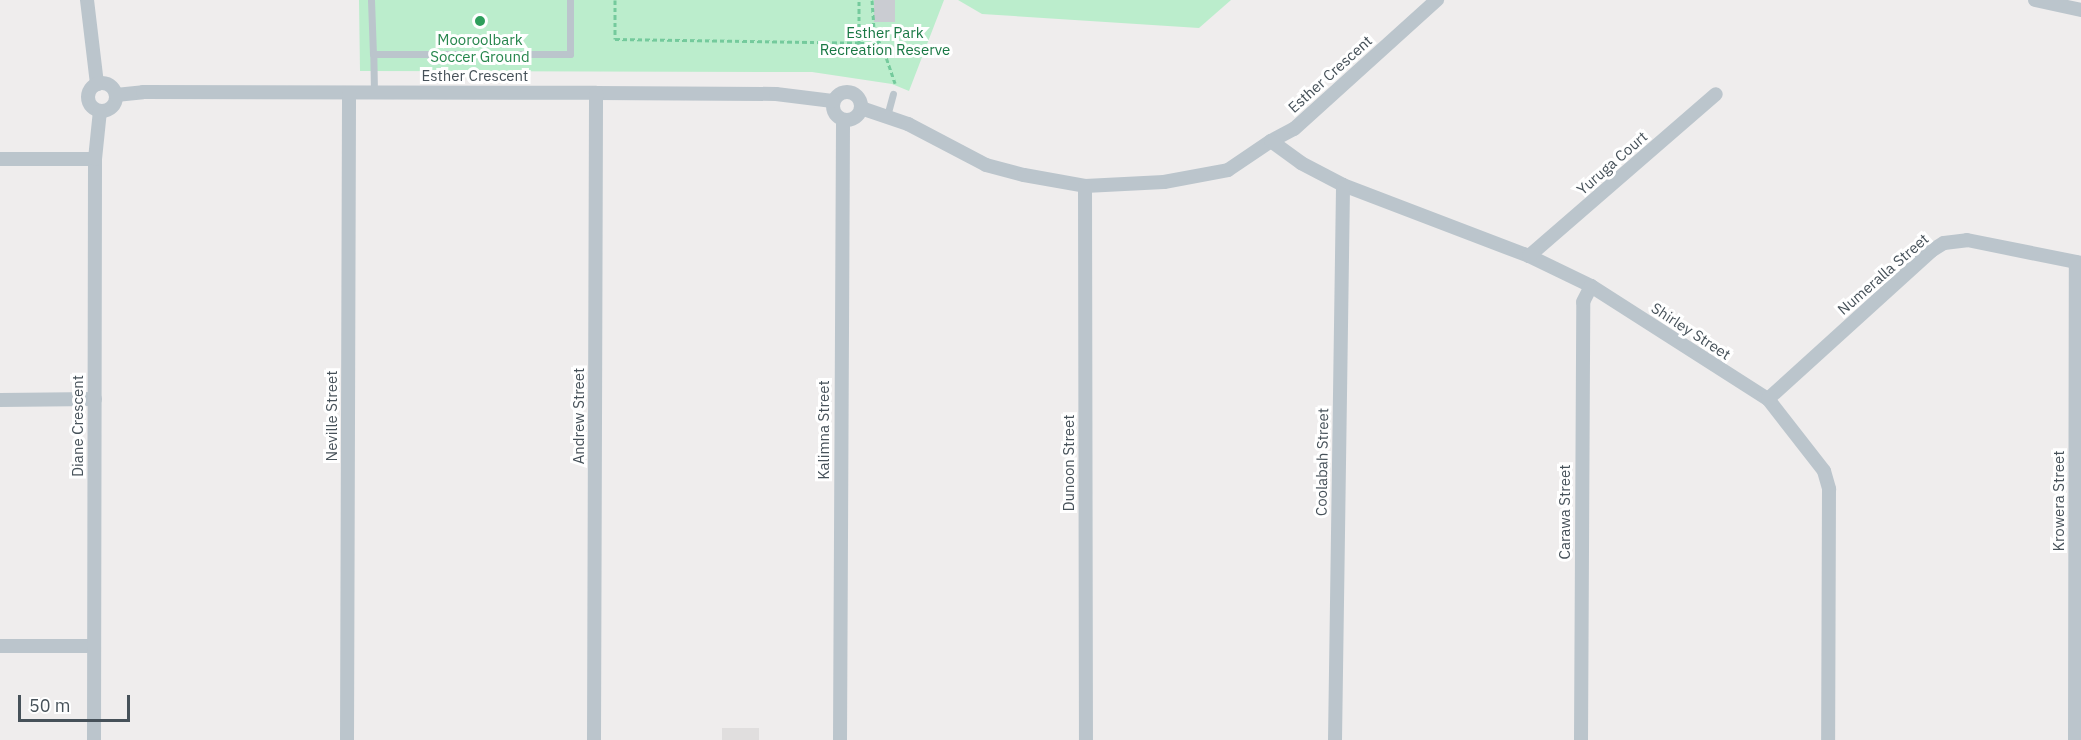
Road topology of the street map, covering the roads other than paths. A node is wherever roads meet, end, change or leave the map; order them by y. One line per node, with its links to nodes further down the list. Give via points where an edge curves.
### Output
1 (87, 0): 8 (street)
2 (371, 0): 7 (lane)
3 (570, 0): 7 (lane, via 570,54)
4 (1437, 0): 20 (street, Esther Crescent, via 1294,129)
5 (2035, 0): 6 (street)
6 (2081, 10)
7 (373, 54): 10 (lane)
8 (97, 84): 14 (street, via 108,84); 17 (street, via 88,98 92,107)
9 (349, 93): 10 (street, Esther Crescent); 14 (street, Esther Crescent); 34 (street, Neville Street)
10 (374, 93): 11 (street, Esther Crescent)
11 (596, 93): 15 (street, Esther Crescent, via 776,94); 35 (street, Andrew Street)
12 (893, 94): 18 (lane)
13 (1716, 94): 25 (street, Yuruga Court)
14 (116, 95): 17 (street, via 113,106)
15 (833, 101): 16 (street, via 842,92 852,92 859,98); 19 (street, via 833,111)
16 (861, 108): 18 (street, Esther Crescent); 19 (street, via 853,119)
17 (100, 111): 22 (street, Diane Crescent)
18 (887, 116): 24 (street, Esther Crescent, via 986,165)
19 (843, 120): 36 (street, Kalimna Street)
20 (1271, 141): 23 (street, Shirley Street, via 1301,163); 24 (street, Esther Crescent, via 1228,170 1164,182)
21 (0, 159): 22 (street)
22 (95, 159): 29 (street, Diane Crescent)
23 (1343, 185): 25 (street, Shirley Street); 38 (street, Coolabah Street)
24 (1085, 186): 37 (street, Dunoon Street)
25 (1529, 256): 27 (street, Shirley Street)
26 (2079, 263): 30 (street, Numeralla Street, via 1967,240 1944,243); 41 (street, Krowera Street)
27 (1591, 286): 30 (street, Shirley Street); 39 (street, Carawa Street, via 1583,302)
28 (0, 399): 29 (street)
29 (95, 399): 32 (street, Diane Crescent)
30 (1768, 399): 40 (street, Shirley Street, via 1824,471 1829,489)
31 (0, 646): 32 (street)
32 (94, 646): 33 (street, Diane Crescent)
33 (94, 740)
34 (347, 740)
35 (594, 740)
36 (840, 740)
37 (1086, 740)
38 (1335, 740)
39 (1581, 740)
40 (1828, 740)
41 (2075, 740)

